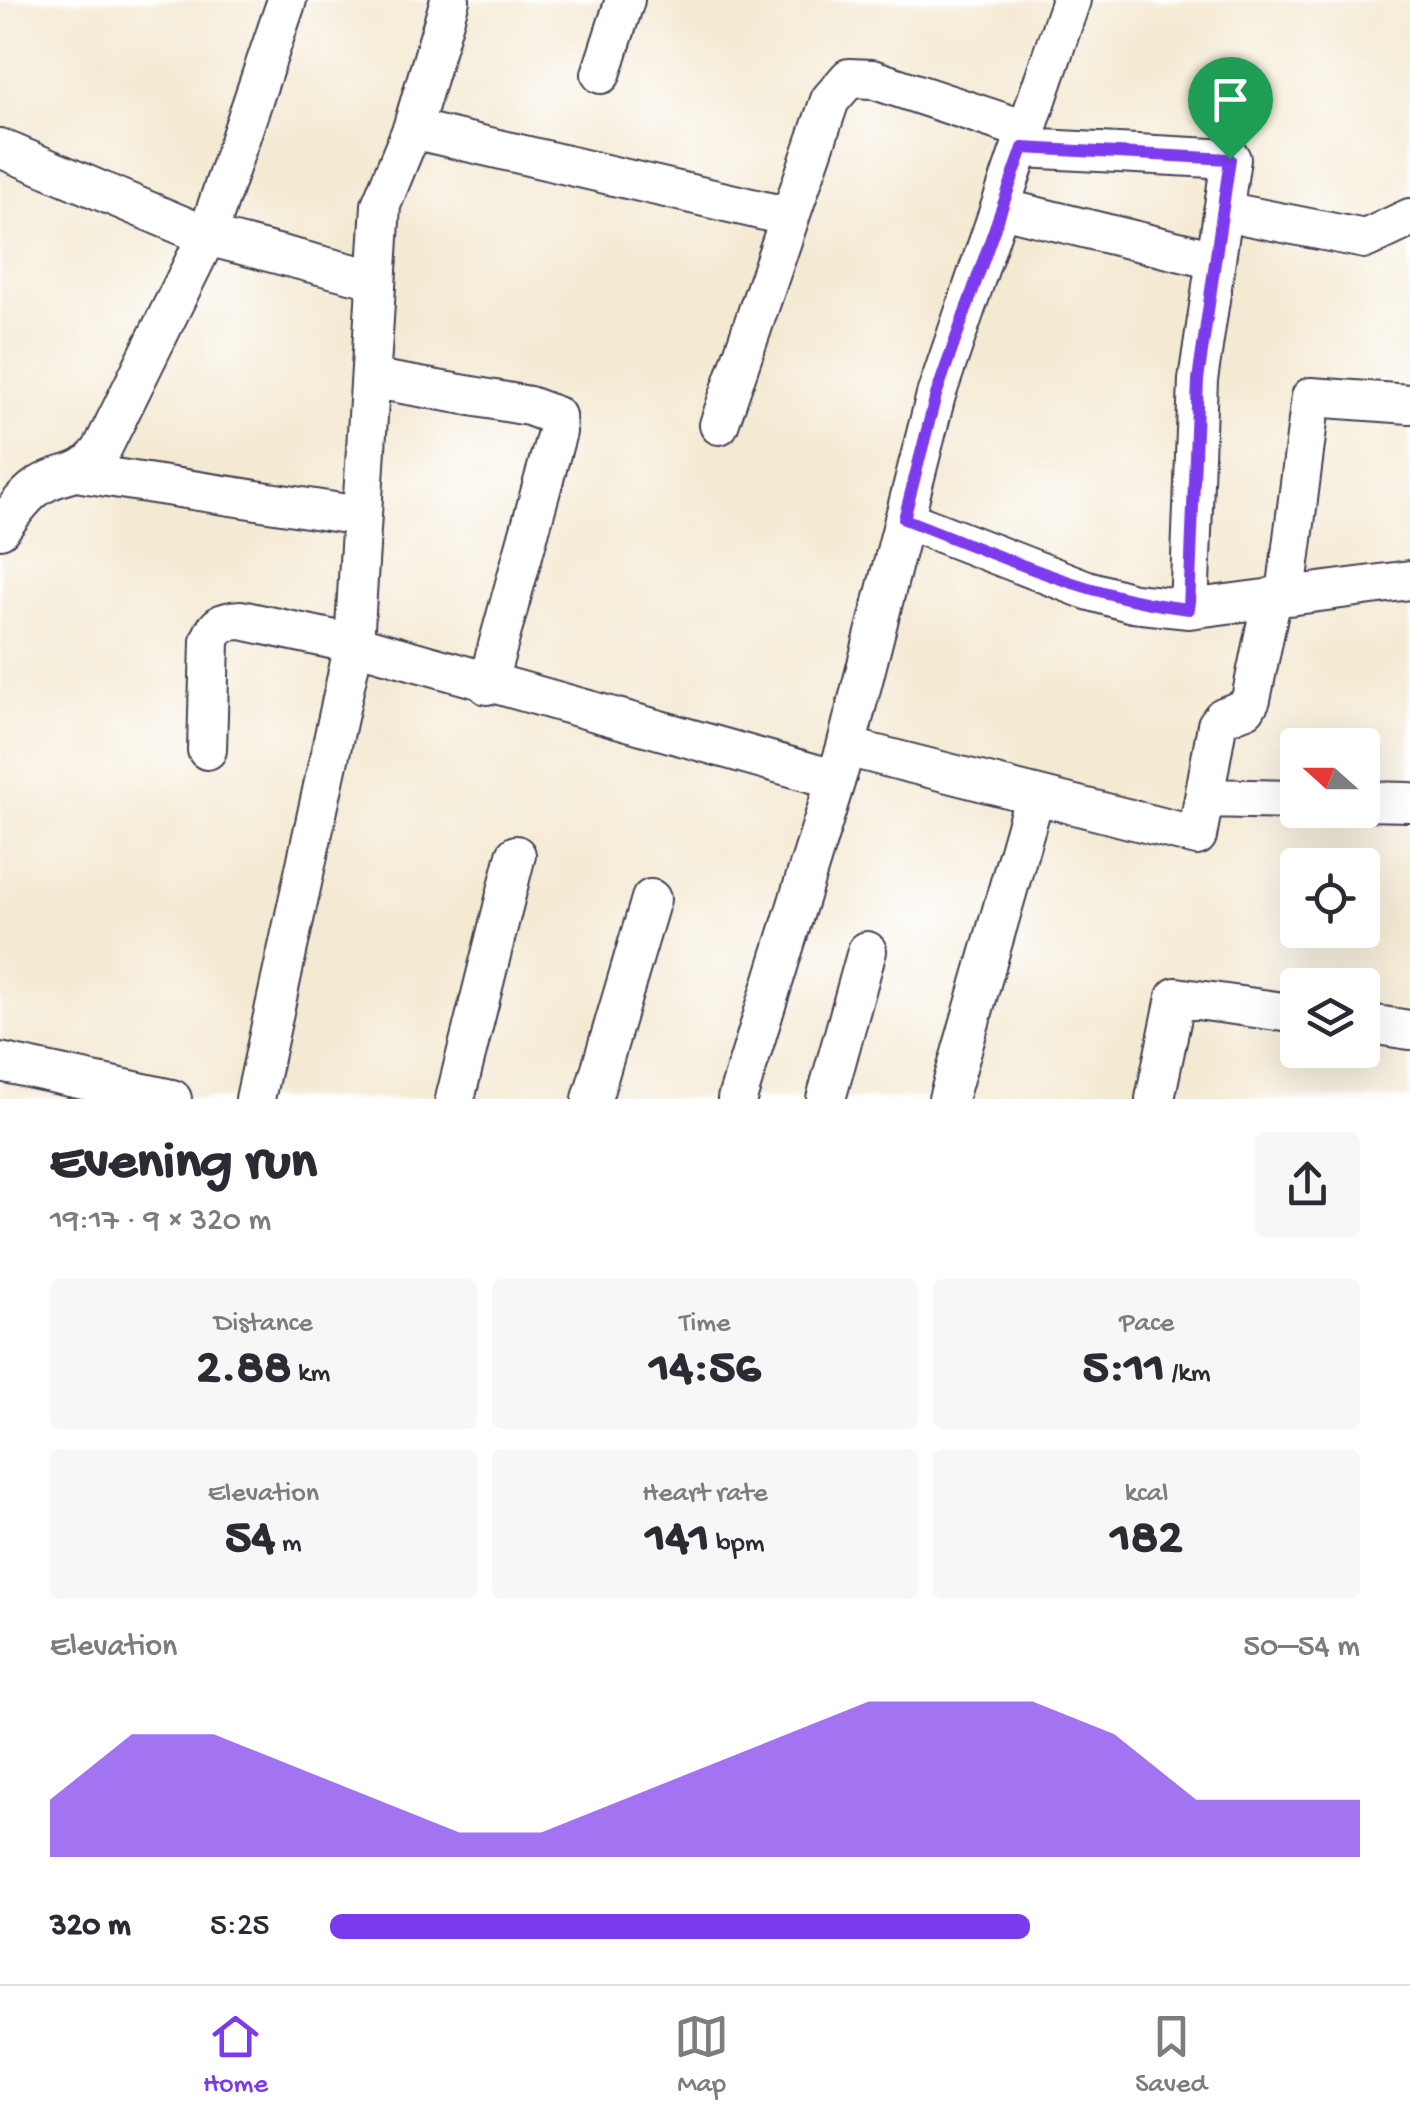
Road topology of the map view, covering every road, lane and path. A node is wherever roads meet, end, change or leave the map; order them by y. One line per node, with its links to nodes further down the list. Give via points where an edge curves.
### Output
1 (287, 0): 13 (street)
2 (450, 0): 6 (street)
3 (626, 0): 5 (street)
4 (1071, 0): 7 (street)
5 (602, 74)
6 (412, 129): 11 (street); 15 (street, via 381,205)
7 (1026, 140): 9 (street); 10 (street, via 1230,159); 11 (street, via 872,80 849,78 830,100)
8 (0, 148): 13 (street)
9 (1001, 208): 14 (street); 21 (street, via 936,395)
10 (1223, 212): 12 (street, via 1365,239); 14 (street)
11 (790, 217): 18 (street)
12 (1410, 218)
13 (207, 236): 15 (street); 19 (street, via 100,451)
14 (1215, 260): 25 (street, via 1198,380)
15 (374, 280): 16 (street)
16 (374, 380): 20 (street); 27 (street, via 556,416)
17 (1410, 404): 24 (street, via 1311,398)
18 (718, 424)
19 (82, 473): 20 (street); 22 (street, via 40,485)
20 (360, 516): 26 (street)
21 (904, 519): 25 (street, via 1087,590); 29 (street)
22 (0, 530)
23 (1410, 580): 24 (street)
24 (1279, 596): 25 (street); 31 (street, via 1251,700 1217,725)
25 (1189, 609)
26 (354, 644): 27 (street); 28 (street, via 240,620 215,628); 43 (street)
27 (487, 685): 29 (street)
28 (207, 750)
29 (840, 763): 30 (street); 46 (street)
30 (1035, 796): 31 (street, via 1197,836); 48 (street)
31 (1204, 798): 32 (street)
32 (1280, 800)
33 (1380, 801): 34 (street)
34 (1410, 802)
35 (516, 855): 44 (street)
36 (651, 899): 45 (street)
37 (867, 952): 47 (street)
38 (1280, 1011): 49 (street, via 1176,997)
39 (1380, 1026): 40 (street)
40 (1410, 1030)
41 (0, 1062): 42 (street)
42 (172, 1099)
43 (255, 1099)
44 (455, 1099)
45 (592, 1099)
46 (737, 1099)
47 (826, 1099)
48 (948, 1099)
49 (1154, 1099)

